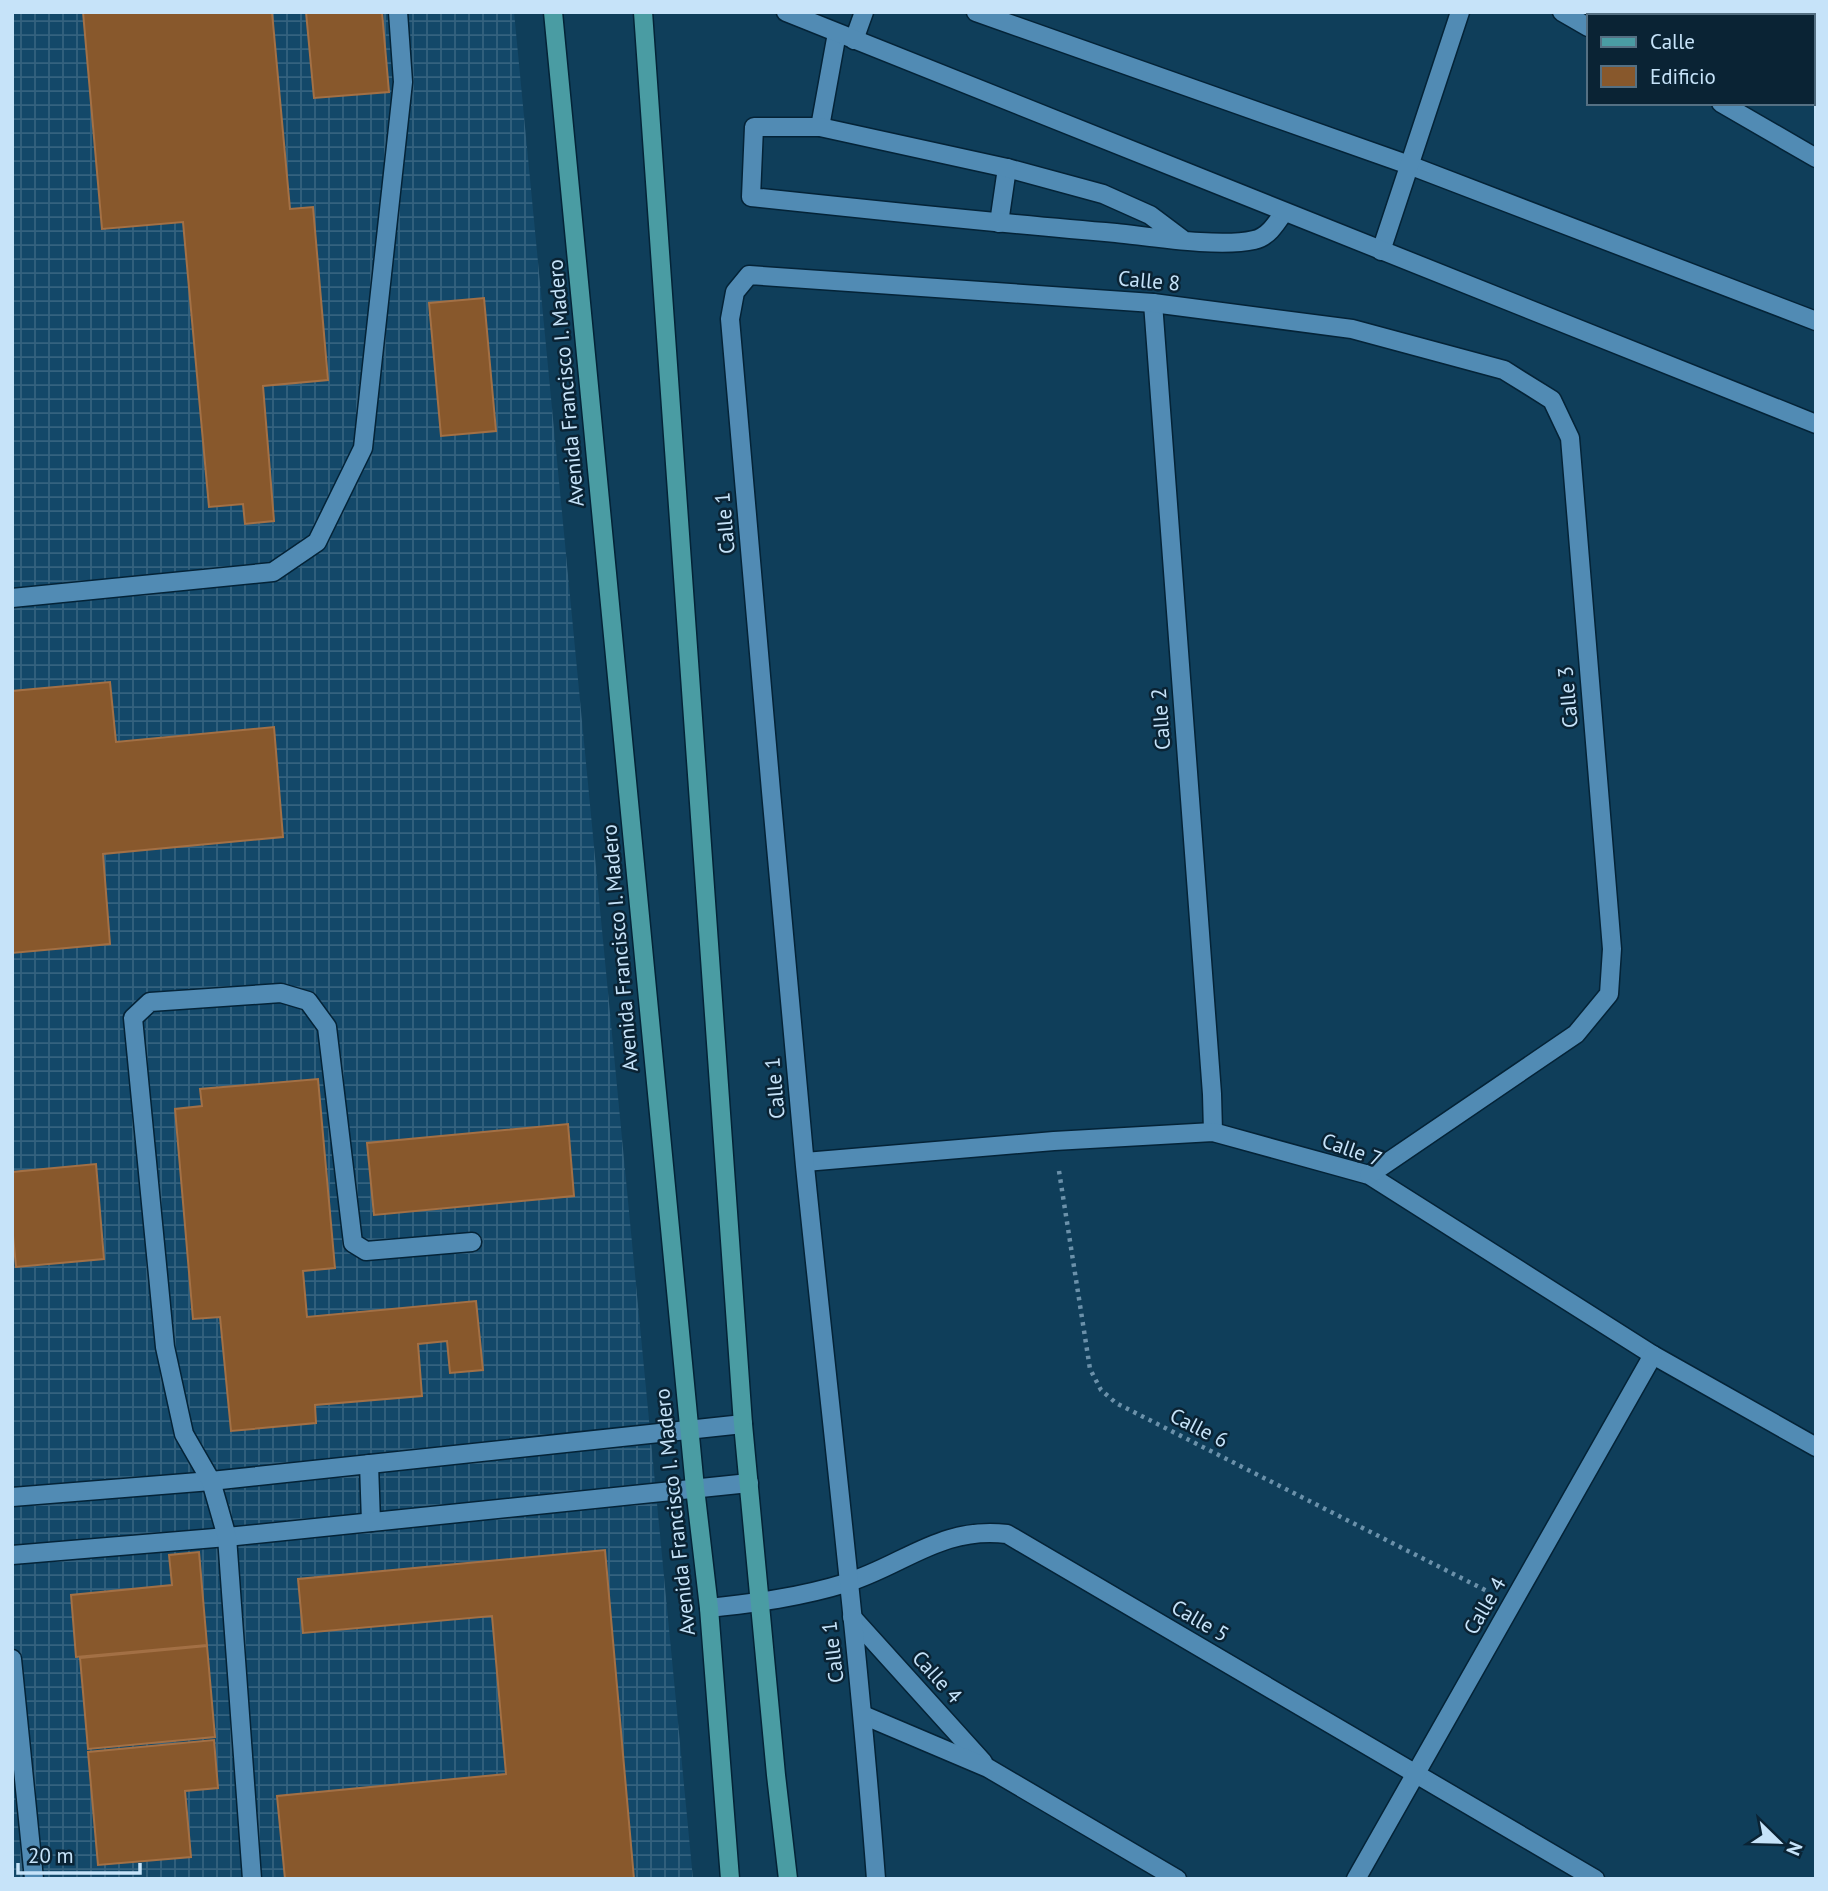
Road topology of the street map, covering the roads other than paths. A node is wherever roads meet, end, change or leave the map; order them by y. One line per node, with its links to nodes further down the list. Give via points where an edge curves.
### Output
1 (398, 12): 26 (street, via 403,82 363,448 317,542 273,572)
2 (553, 12): 33 (main road, Avenida Francisco I. Madero)
3 (643, 12): 32 (main road)
4 (786, 12): 10 (street)
5 (864, 12): 11 (street)
6 (976, 12): 15 (street)
7 (1460, 12): 15 (street)
8 (1562, 12): 9 (street)
9 (1587, 26)
10 (837, 33): 11 (street); 13 (street)
11 (854, 40): 17 (street)
12 (1724, 105): 14 (street)
13 (820, 127): 16 (street); 18 (street, via 754,127 751,197)
14 (1816, 158)
15 (1409, 165): 20 (street); 23 (street)
16 (1007, 169): 18 (street); 19 (street, via 1103,194 1150,215)
17 (1284, 212): 19 (street, via 1270,232 1256,240); 20 (street)
18 (999, 223): 19 (street)
19 (1182, 239)
20 (1381, 251): 25 (street)
21 (735, 292): 22 (street, Calle 8, via 749,275); 28 (street, Calle 1, via 730,319)
22 (1153, 303): 24 (street, Calle 8, via 1352,329 1504,370); 27 (street, Calle 2)
23 (1816, 321)
24 (1552, 400): 29 (street, Calle 3, via 1570,438 1612,949 1609,994 1576,1034)
25 (1816, 424)
26 (12, 598)
27 (1213, 1132): 28 (street, Calle 7); 29 (street, Calle 7)
28 (805, 1162): 43 (street, Calle 1)
29 (1369, 1175): 31 (street, Calle 7)
30 (472, 1242): 36 (street, via 366,1251 353,1243 327,1027 308,1001 281,993 150,1002 133,1018 165,1347 184,1434)
31 (1653, 1355): 34 (street, Calle 7); 50 (street, Calle 4)
32 (743, 1424): 33 (street); 37 (main road)
33 (689, 1431): 35 (street); 38 (main road, Avenida Francisco I. Madero)
34 (1816, 1447)
35 (369, 1464): 36 (street); 40 (street)
36 (211, 1481): 39 (street); 41 (street)
37 (749, 1483): 38 (street); 44 (main road)
38 (695, 1488): 40 (street); 45 (main road, Avenida Francisco I. Madero)
39 (12, 1497)
40 (371, 1522): 41 (street)
41 (227, 1537): 42 (street); 52 (street)
42 (12, 1555)
43 (847, 1583): 44 (street, Calle 5); 46 (street, Calle 1); 50 (street, Calle 5, via 954,1536 984,1531 1007,1534)
44 (759, 1602): 45 (street, Calle 5); 54 (main road)
45 (709, 1608): 53 (main road, Avenida Francisco I. Madero)
46 (852, 1617): 48 (street, Calle 1); 49 (street, Calle 4)
47 (12, 1659): 51 (street)
48 (863, 1714): 49 (street, Calle 4); 55 (street, Calle 1)
49 (988, 1768): 56 (street, Calle 4)
50 (1416, 1774): 57 (street, Calle 4); 58 (street, Calle 5)
51 (34, 1879)
52 (252, 1879)
53 (730, 1879)
54 (788, 1879)
55 (876, 1879)
56 (1177, 1879)
57 (1356, 1879)
58 (1595, 1879)

